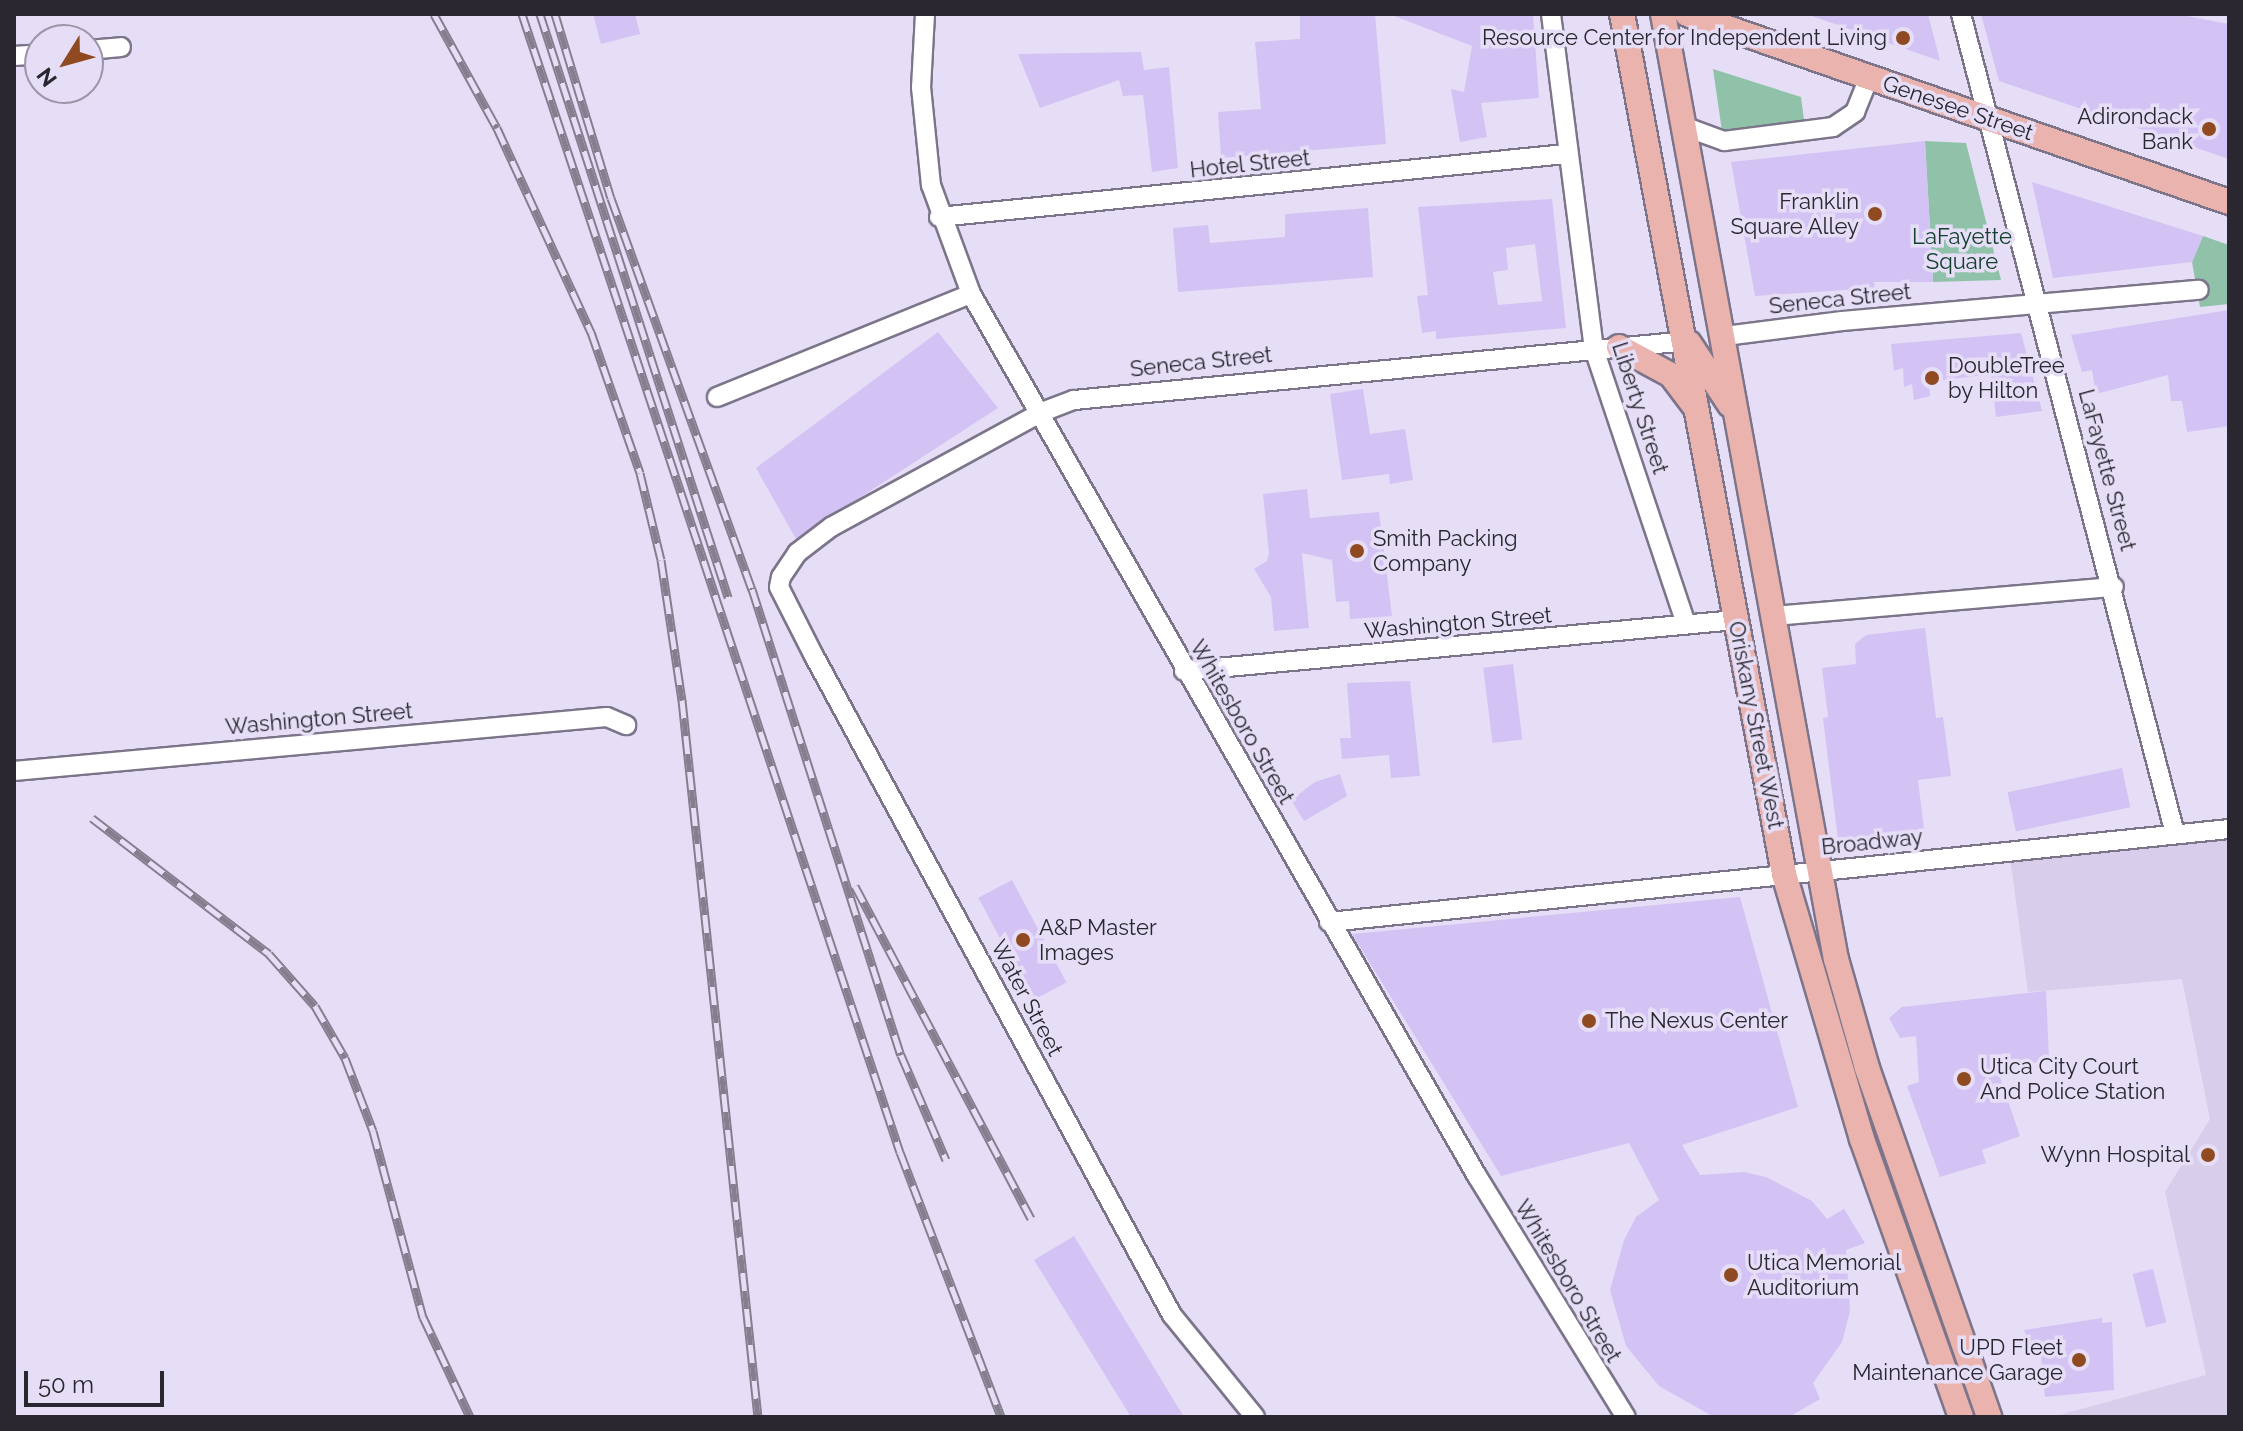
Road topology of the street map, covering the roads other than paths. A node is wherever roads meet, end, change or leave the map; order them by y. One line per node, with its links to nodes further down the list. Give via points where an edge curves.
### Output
1 (925, 14): 14 (street, Whitesboro Street, via 921,87)
2 (1551, 14): 12 (street, Liberty Street)
3 (1622, 14): 19 (main road, Oriskany Street West)
4 (1663, 14): 11 (main road, Oriskany Street West)
5 (1687, 14): 9 (main road, Genesee Street)
6 (1961, 14): 10 (street, LaFayette Street)
7 (121, 47): 8 (street)
8 (104, 49)
9 (1869, 77): 10 (main road, Genesee Street); 11 (street, via 1855,112 1833,127 1724,141)
10 (1988, 119): 13 (main road, Genesee Street); 17 (street, LaFayette Street)
11 (1683, 126): 18 (main road, Oriskany Street West)
12 (1566, 154): 14 (street, Hotel Street); 21 (street, Liberty Street)
13 (2229, 202)
14 (939, 217): 16 (street, Whitesboro Street)
15 (2199, 290): 17 (street, Seneca Street)
16 (971, 294): 22 (street); 23 (street, Whitesboro Street)
17 (2038, 304): 18 (street, Seneca Street); 27 (street, LaFayette Street)
18 (1725, 336): 25 (main road, Oriskany Street West)
19 (1688, 341): 20 (street, Seneca Street); 24 (main road, Oriskany Street West); 25 (main road, via 1719,382)
20 (1619, 347): 21 (street, Seneca Street); 24 (main road, via 1671,375)
21 (1594, 349): 23 (street, Seneca Street, via 1089,398); 30 (street, Liberty Street)
22 (717, 397)
23 (1042, 412): 26 (street, Seneca Street, via 831,527 797,553); 31 (street, Whitesboro Street)
24 (1701, 417): 29 (main road, Oriskany Street West)
25 (1742, 431): 28 (main road, Oriskany Street West)
26 (779, 587): 39 (street, Water Street, via 1172,1315)
27 (2114, 587): 28 (street); 35 (street, LaFayette Street)
28 (1774, 616): 36 (main road, Oriskany Street West)
29 (1736, 620): 30 (street, Washington Street); 37 (main road, Oriskany Street West)
30 (1686, 624): 31 (street, Washington Street)
31 (1184, 671): 38 (street, Whitesboro Street)
32 (626, 725): 33 (street, Washington Street, via 607,717)
33 (14, 771)
34 (2229, 829): 35 (street, Broadway)
35 (2175, 834): 36 (street, Broadway)
36 (1816, 872): 37 (street, Broadway); 42 (main road, Oriskany Street West, via 1860,1046)
37 (1784, 874): 38 (street, Broadway); 41 (main road, Oriskany Street West, via 1862,1139)
38 (1329, 922): 40 (street, Whitesboro Street, via 1481,1184)
39 (1255, 1417)
40 (1626, 1417)
41 (1961, 1417)
42 (1989, 1417)

